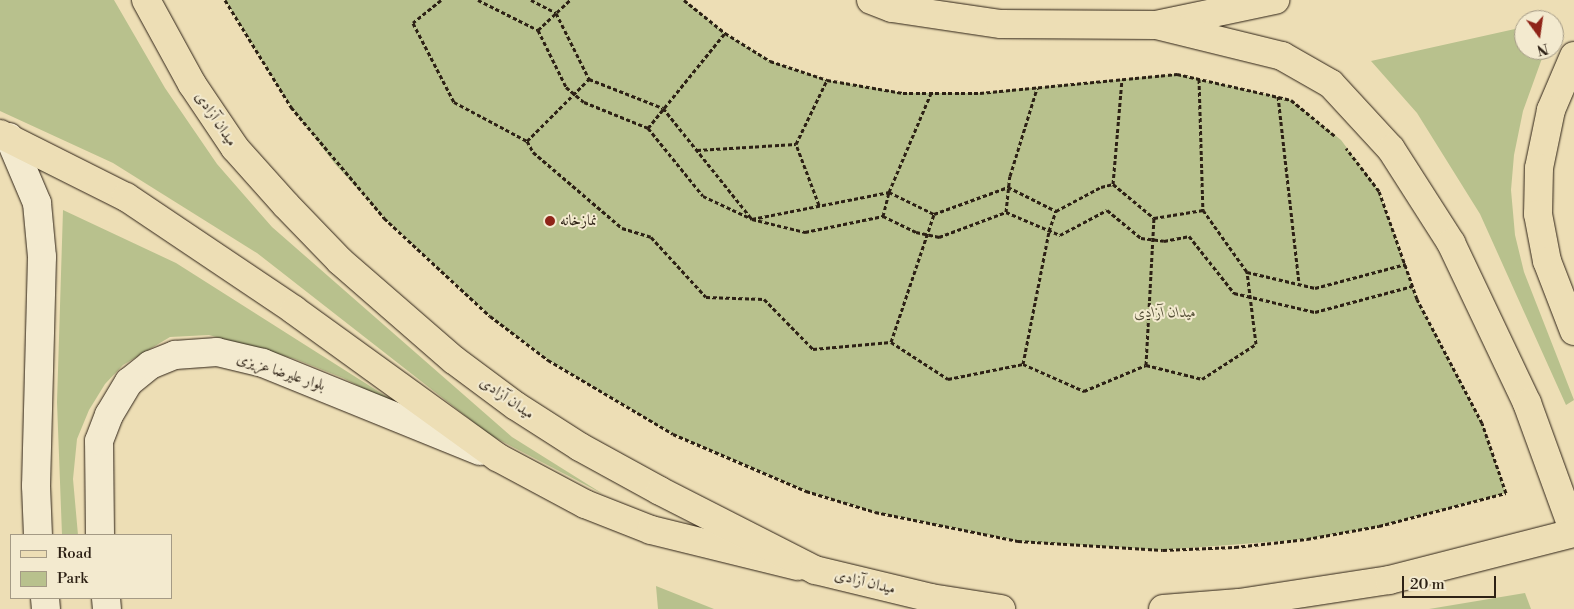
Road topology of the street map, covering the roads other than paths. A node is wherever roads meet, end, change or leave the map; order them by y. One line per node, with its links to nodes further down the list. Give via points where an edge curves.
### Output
1 (146, 0): 12 (main road, میدان آزادی, via 192,84 235,148 340,261 454,360 580,447)
2 (871, 0): 4 (main road, via 892,8 1001,24)
3 (1275, 0): 4 (main road)
4 (1156, 25): 9 (main road, via 1282,56 1331,84 1391,149 1455,252 1526,403)
5 (1574, 56): 7 (main road, via 1551,110 1539,168 1538,214 1547,261)
6 (4, 136): 8 (main road, via 126,197 294,310); 10 (main road, via 37,203 42,257 36,486)
7 (1574, 331)
8 (498, 457): 11 (main road, بلوار علیرضا عزیزی, via 263,363 217,352 175,355 150,365 129,382 109,415 99,441); 12 (main road, via 585,504 651,530)
9 (1574, 532): 14 (main road, via 1389,580 1239,603)
10 (38, 534)
11 (100, 534)
12 (815, 570): 13 (main road, میدان آزادی, via 931,598)
13 (1001, 609)
14 (1163, 609)

